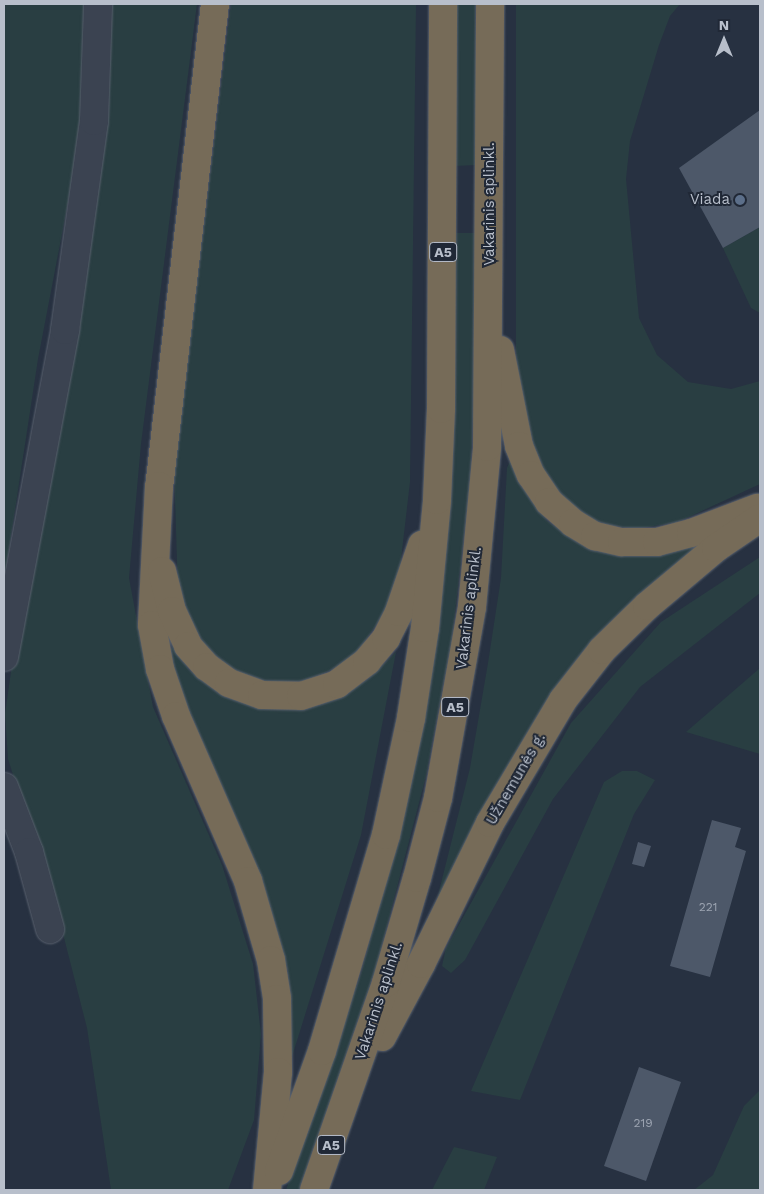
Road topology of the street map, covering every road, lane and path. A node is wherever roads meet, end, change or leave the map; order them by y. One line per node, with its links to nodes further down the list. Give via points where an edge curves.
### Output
1 (98, 4): 10 (street, via 94,121 65,330)
2 (215, 4): 9 (highway, via 159,486)
3 (443, 4): 6 (highway, A5)
4 (490, 4): 5 (highway, Vakarinis aplinkl. / A5)
5 (490, 301): 7 (highway, via 519,446 531,475 548,502 573,523 595,536 622,542 657,542 691,533); 13 (highway, Vakarinis aplinkl. / A5, via 486,456 472,607 456,706 418,878)
6 (437, 500): 9 (highway, via 399,612 386,638 367,661 337,684 301,696 262,695 229,683 207,667 188,646 172,611); 15 (highway, A5, via 425,628 411,718 386,835 322,1051)
7 (760, 506)
8 (760, 518): 13 (highway, Užnemunės g., via 716,548 647,606 602,650 563,700 490,822 421,964)
9 (156, 545): 14 (highway, via 152,624 160,669 176,716 248,881 271,960 277,999 278,1072)
10 (4, 657)
11 (4, 787): 12 (street, via 29,852)
12 (50, 929)
13 (347, 1099): 16 (highway, Vakarinis aplinkl. / A5)
14 (267, 1190)
15 (272, 1190)
16 (314, 1190)

